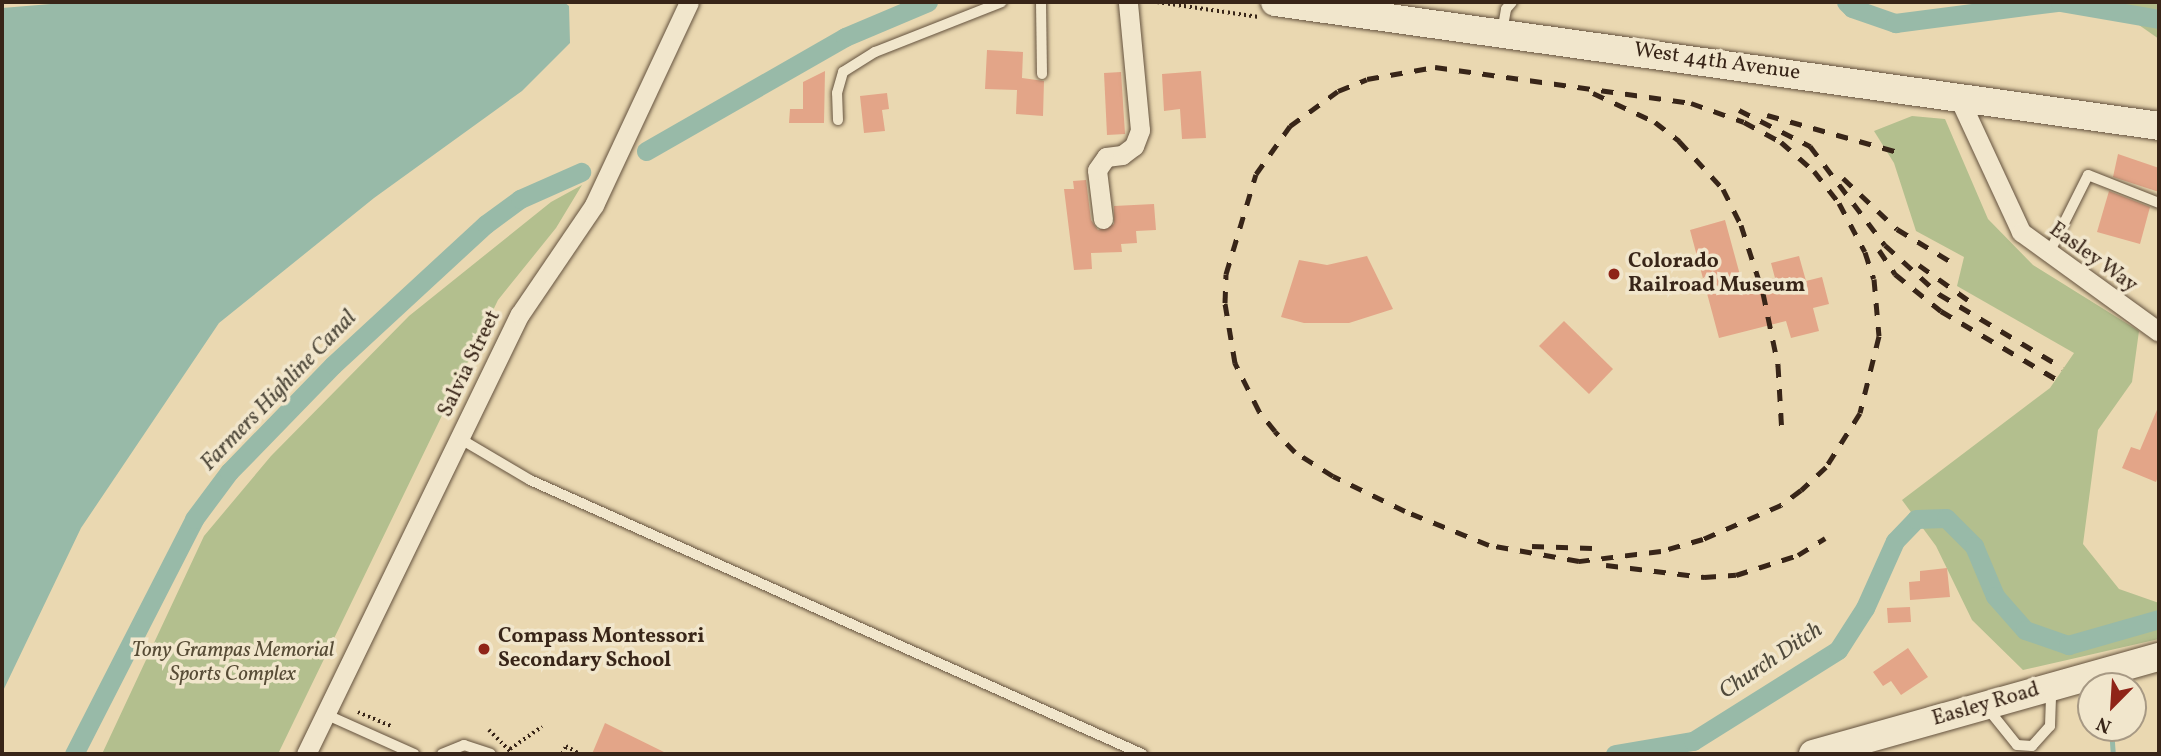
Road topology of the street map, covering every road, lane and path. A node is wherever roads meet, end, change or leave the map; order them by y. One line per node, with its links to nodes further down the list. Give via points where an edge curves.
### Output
1 (689, 2): 16 (street, Salvia Street, via 594,205 527,299)
2 (1002, 2): 10 (lane, via 875,52 843,72 837,93)
3 (1041, 2): 8 (lane)
4 (1128, 2): 13 (street, via 1140,130 1135,146 1106,158 1097,170)
5 (1275, 2): 7 (street, West 44th Avenue)
6 (1512, 2): 7 (lane, via 1506,9)
7 (1502, 33): 9 (street, West 44th Avenue)
8 (1042, 75)
9 (1958, 96): 11 (street, West 44th Avenue); 14 (street, Easley Way, via 2021,232)
10 (838, 120)
11 (2159, 126)
12 (2159, 203): 14 (lane, via 2088,175)
13 (1103, 219)
14 (2048, 256): 15 (street, Easley Way)
15 (2159, 332)
16 (459, 438): 20 (street, Salvia Street); 31 (lane, via 502,466 588,506)
17 (2159, 657): 18 (street, Easley Road)
18 (2050, 687): 19 (street, Easley Road); 19 (lane, via 2050,726 2032,746 2017,745)
19 (1986, 705): 32 (street, Easley Road)
20 (325, 714): 24 (street, Salvia Street); 25 (lane)
21 (542, 727): 23 (path)
22 (489, 730): 23 (path)
23 (510, 749): 28 (path)
24 (306, 754)
25 (414, 754)
26 (442, 754): 27 (lane, via 464,745)
27 (491, 754)
28 (513, 754)
29 (562, 754): 30 (path, via 566,746)
30 (580, 754)
31 (1142, 754)
32 (1813, 754)

